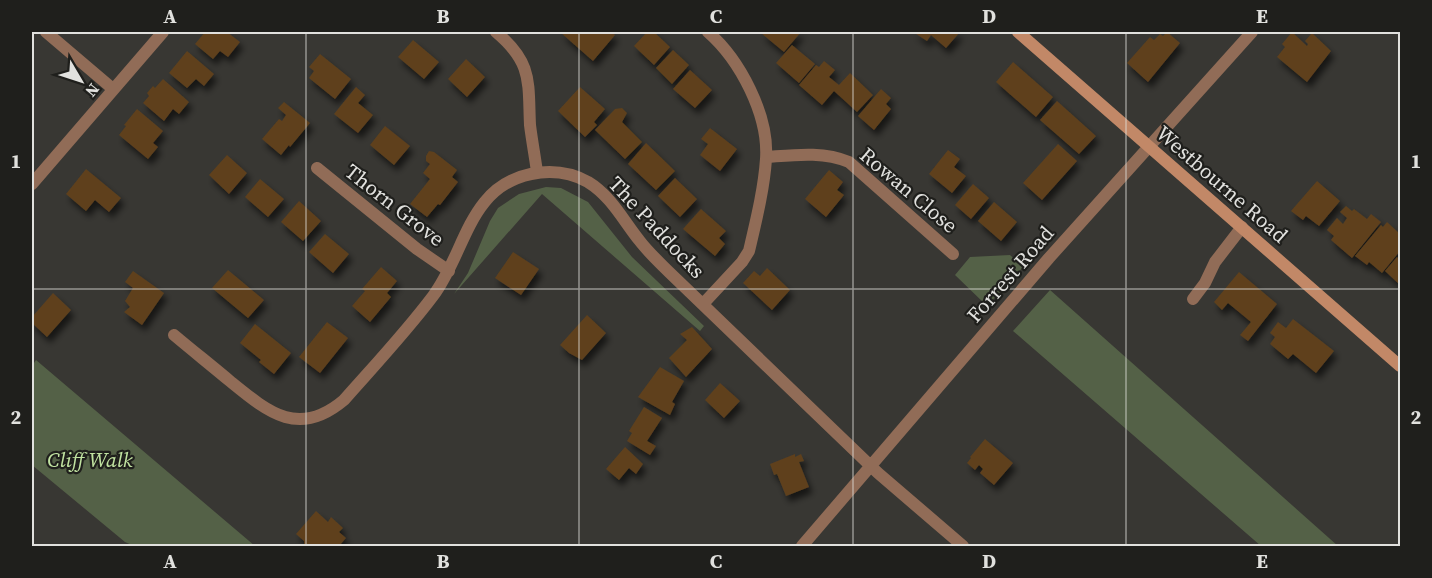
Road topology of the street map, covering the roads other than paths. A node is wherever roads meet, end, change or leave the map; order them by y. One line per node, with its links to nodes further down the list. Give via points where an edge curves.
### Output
1 (46, 32): 7 (street)
2 (163, 32): 7 (street)
3 (496, 32): 11 (street, via 515,50 529,81 531,140)
4 (708, 32): 9 (street, via 724,47 756,102)
5 (1018, 32): 8 (street, Westbourne Road)
6 (1252, 32): 8 (street, Forrest Road)
7 (113, 89): 12 (street)
8 (1149, 146): 13 (street, Westbourne Road); 20 (street, Forrest Road)
9 (767, 157): 14 (street, Rowan Close, via 818,155 849,162); 17 (street, via 749,251)
10 (317, 168): 15 (street, Thorn Grove)
11 (537, 172): 15 (street, The Paddocks, via 506,182 481,204); 17 (street, The Paddocks, via 566,173 590,184 614,206 648,251)
12 (32, 184)
13 (1242, 227): 16 (street); 19 (street, Westbourne Road)
14 (953, 254)
15 (449, 271): 18 (street, The Paddocks, via 432,297 344,400 317,417 292,418 265,410)
16 (1193, 299)
17 (703, 304): 20 (street, The Paddocks)
18 (174, 335)
19 (1401, 366)
20 (871, 465): 21 (street, Forrest Road); 22 (street, The Paddocks)
21 (802, 546)
22 (963, 546)

